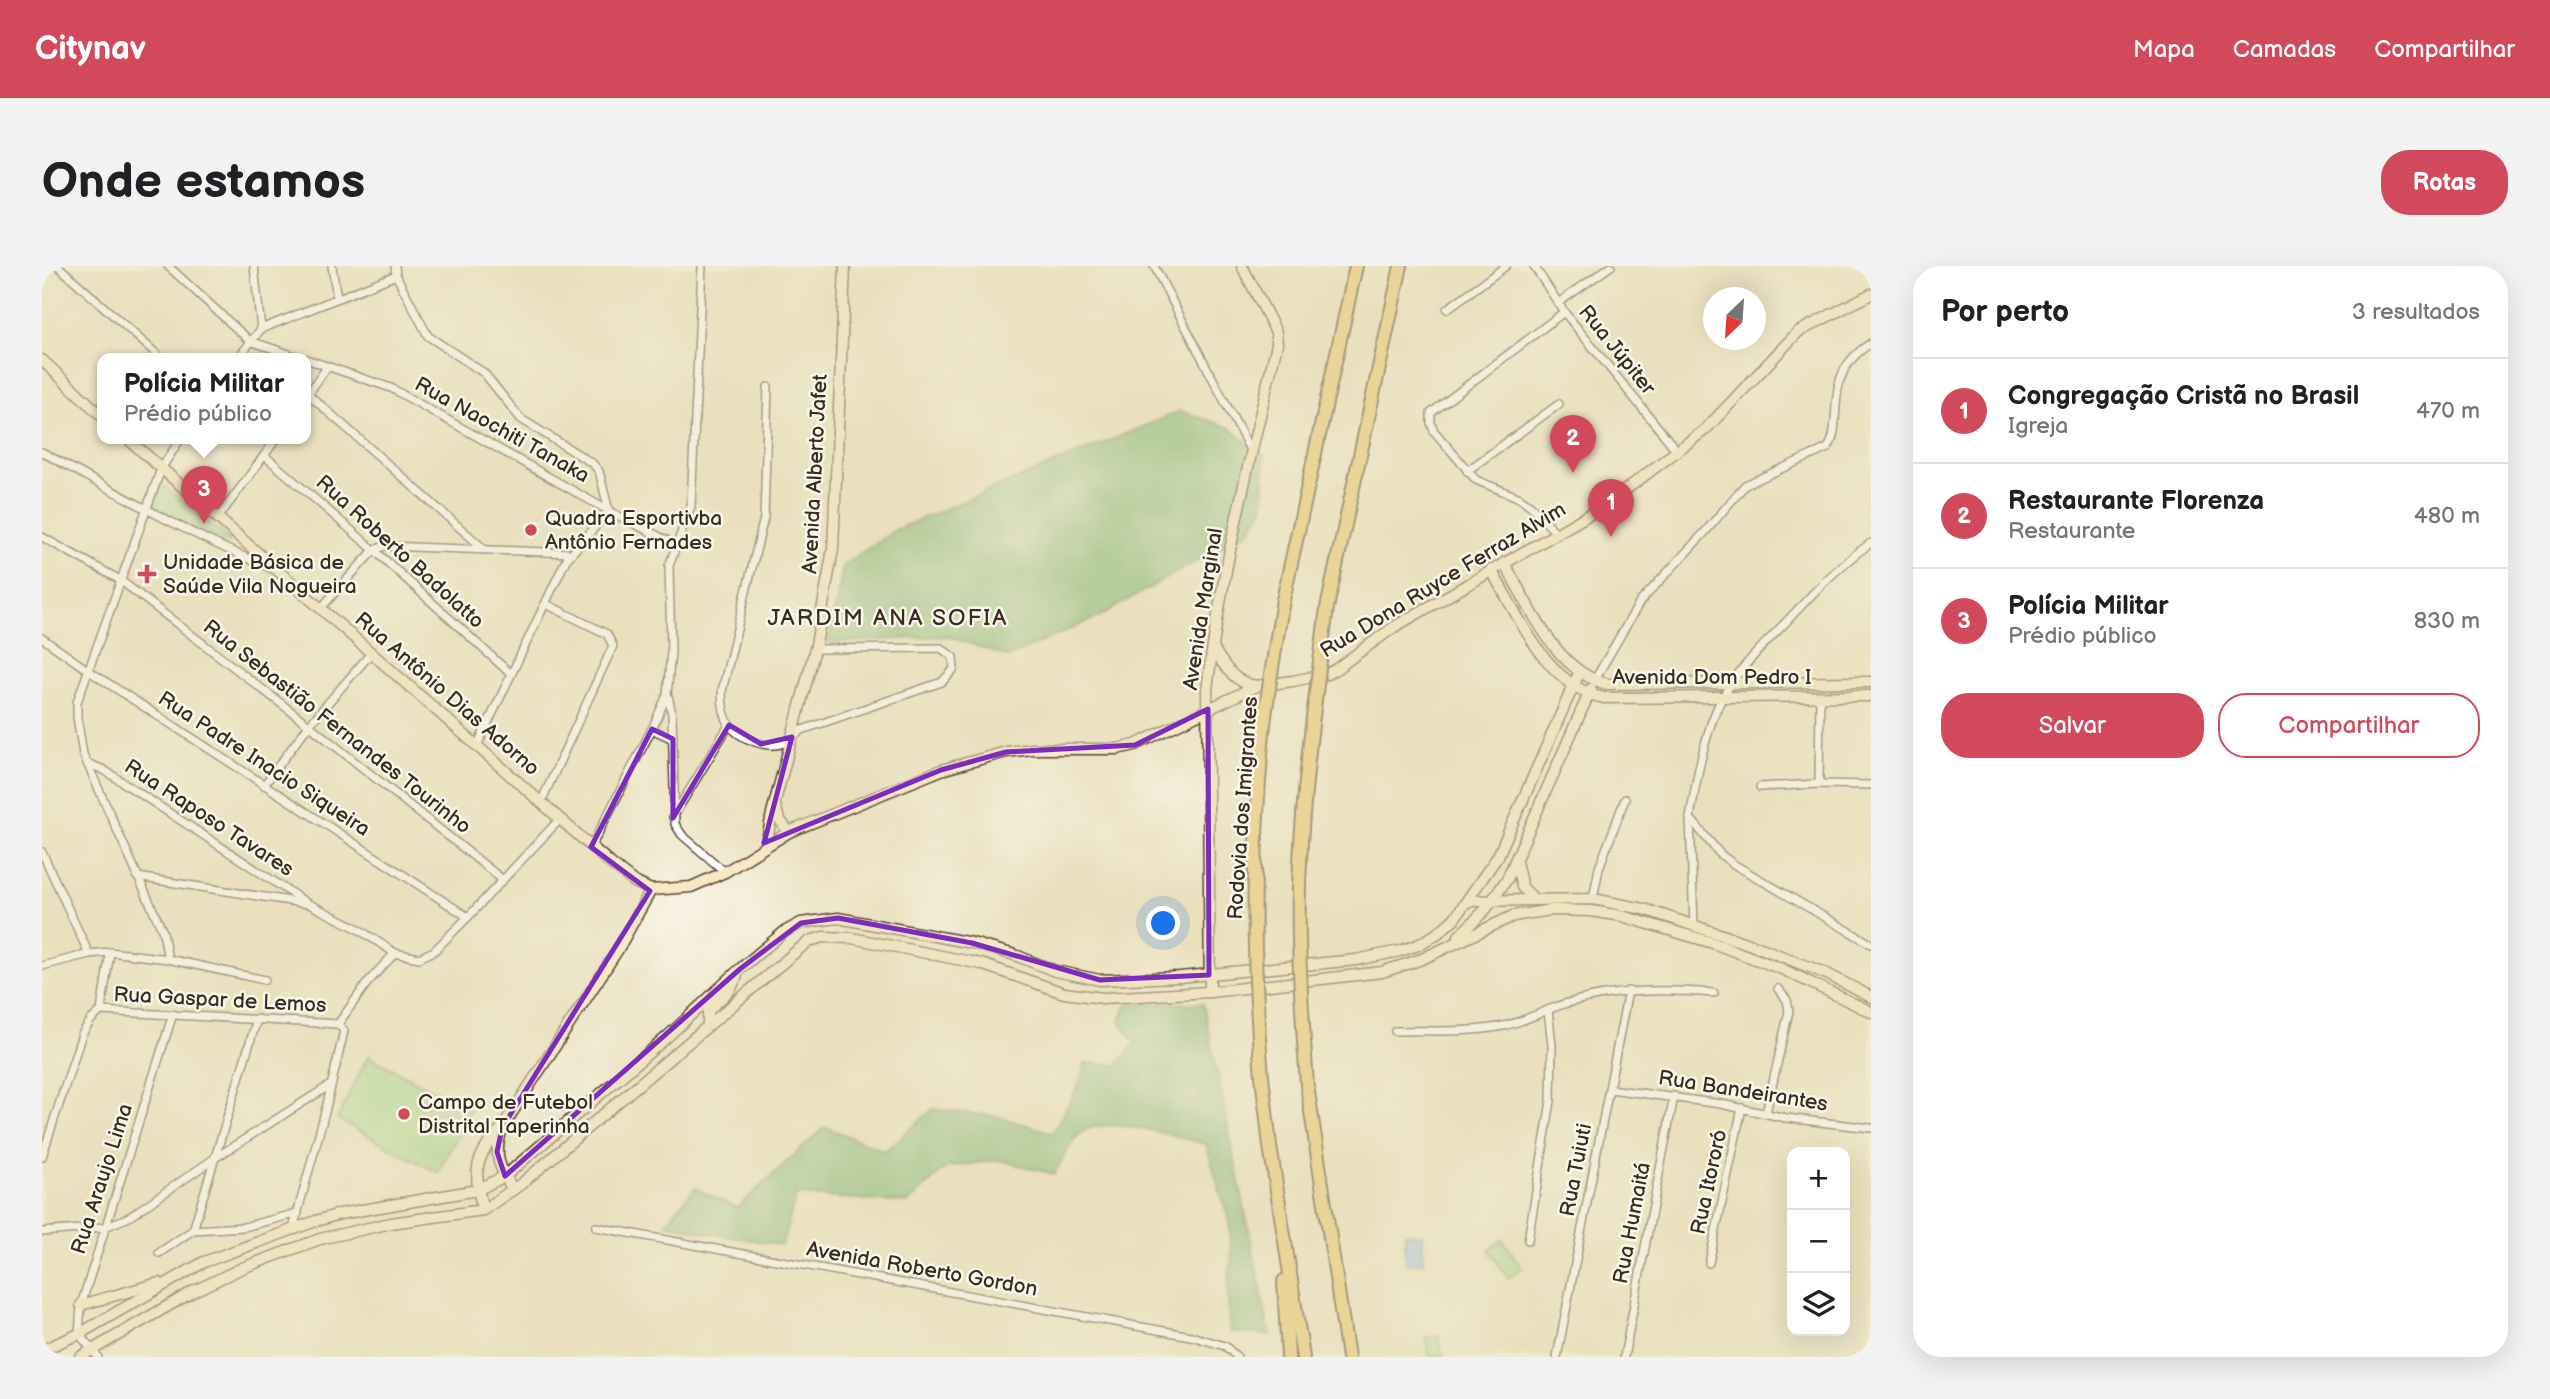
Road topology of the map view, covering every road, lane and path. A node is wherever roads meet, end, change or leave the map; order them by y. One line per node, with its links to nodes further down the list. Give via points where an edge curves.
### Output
1 (58, 266): 23 (street)
2 (168, 266): 21 (street)
3 (254, 266): 20 (street)
4 (332, 266): 16 (street)
5 (702, 266): 50 (street, via 691,506)
6 (845, 266): 63 (main road, Avenida Alberto Jafet, via 833,549)
7 (1154, 266): 39 (street)
8 (1242, 266): 39 (main road, Avenida Marginal, via 1276,332 1277,344)
9 (1356, 266): 154 (highway, Rodovia dos Imigrantes, bridge, via 1283,600 1263,733 1254,988)
10 (1401, 266): 174 (highway, bridge, via 1326,608 1300,864 1307,1086)
11 (1506, 266): 18 (street)
12 (1534, 266): 17 (street, Rua Júpiter)
13 (1611, 266): 17 (street)
14 (396, 270): 16 (street); 44 (street, via 428,336 484,373 521,419 592,463 599,471)
15 (1871, 294): 38 (main road, Rua Dona Ruyce Ferraz Alvim, via 1798,332 1706,429)
16 (337, 298): 20 (street)
17 (1558, 303): 19 (street, Rua Júpiter)
18 (1447, 309)
19 (1564, 312): 38 (street, Rua Júpiter); 42 (street, via 1431,414 1434,431)
20 (261, 329): 21 (street)
21 (250, 341): 24 (street); 25 (street, Rua Naochiti Tanaka)
22 (1871, 343): 68 (street, via 1841,373 1828,448 1745,485 1640,602)
23 (155, 353)
24 (242, 353)
25 (285, 353)
26 (42, 360): 33 (main road)
27 (311, 362): 28 (street, Rua Naochiti Tanaka)
28 (327, 367): 30 (street); 44 (street, Rua Naochiti Tanaka, via 391,388)
29 (768, 387): 80 (street, via 764,517 722,691)
30 (311, 390)
31 (311, 399): 53 (street)
32 (1559, 404): 42 (street)
33 (97, 410)
34 (133, 444): 41 (main road, Rua Antônio Dias Adorno)
35 (177, 444): 41 (street)
36 (273, 444): 40 (street)
37 (42, 452): 43 (street)
38 (1678, 452): 46 (main road, Rua Dona Ruyce Ferraz Alvim)
39 (1251, 453): 62 (main road, Avenida Marginal)
40 (265, 456): 45 (street); 52 (street, Rua Roberto Badolatto)
41 (160, 469): 43 (street); 45 (main road, Rua Antônio Dias Adorno)
42 (1467, 471): 46 (street, via 1476,480 1520,498)
43 (145, 508): 51 (street); 58 (street)
44 (609, 511): 50 (street, Rua Naochiti Tanaka); 54 (street)
45 (218, 518): 49 (main road, Rua Antônio Dias Adorno)
46 (1557, 534): 55 (main road, Rua Dona Ruyce Ferraz Alvim)
47 (42, 537): 58 (street, Rua Sebastião Fernandes Tourinho)
48 (1871, 543): 70 (street, via 1828,578)
49 (246, 544): 51 (street); 56 (main road, Rua Antônio Dias Adorno)
50 (676, 545): 73 (street, via 668,580 671,652)
51 (229, 549): 56 (street)
52 (374, 550): 53 (street, via 395,546); 60 (street); 67 (street, Rua Roberto Badolatto)
53 (485, 550): 54 (street)
54 (572, 553): 59 (street)
55 (1504, 563): 57 (main road, Rua Dona Ruyce Ferraz Alvim); 66 (main road, Avenida Dom Pedro I, via 1558,653)
56 (276, 570): 60 (main road, Rua Antônio Dias Adorno)
57 (1491, 570): 71 (main road, Rua Dona Ruyce Ferraz Alvim, via 1394,627 1336,670); 72 (main road, Avenida Dom Pedro I, via 1544,658)
58 (120, 580): 65 (street); 79 (street, Rua Sebastião Fernandes Tourinho)
59 (546, 604): 67 (street); 91 (street, via 607,634 613,646)
60 (320, 609): 64 (main road, Rua Antônio Dias Adorno)
61 (42, 638): 65 (street, Rua Padre Inacio Siqueira)
62 (1212, 648): 71 (main road, via 1233,677); 78 (main road, Avenida Marginal)
63 (815, 649): 82 (main road, Avenida Alberto Jafet); 82 (street, via 941,648 950,653 953,673 942,682)
64 (372, 652): 79 (street); 84 (main road, Rua Antônio Dias Adorno)
65 (89, 671): 85 (street, via 77,717); 87 (street, Rua Padre Inacio Siqueira)
66 (1579, 673): 68 (main road, Avenida Dom Pedro I); 72 (main road)
67 (511, 674): 84 (street)
68 (1594, 681): 70 (main road, Avenida Dom Pedro I); 74 (main road)
69 (1871, 682): 70 (main road, Avenida Dom Pedro I)
70 (1731, 683): 77 (street)
71 (1256, 686): 78 (main road, Rua Dona Ruyce Ferraz Alvim)
72 (1573, 686): 74 (main road, Avenida Dom Pedro I); 107 (main road, via 1498,856)
73 (667, 695): 81 (street); 83 (street)
74 (1588, 695): 77 (main road, Avenida Dom Pedro I); 100 (main road)
75 (1820, 696): 76 (main road, Avenida Dom Pedro I); 77 (main road, Avenida Dom Pedro I); 86 (street)
76 (1871, 696)
77 (1723, 697): 94 (street, via 1705,743)
78 (1208, 709): 96 (main road, Rua Dona Ruyce Ferraz Alvim, via 1135,745 1033,749 940,770); 122 (main road, Avenida Marginal)
79 (309, 725): 87 (street); 103 (street, Rua Sebastião Fernandes Tourinho)
80 (729, 725): 82 (street, via 761,744 783,743); 93 (street)
81 (652, 729): 83 (street); 98 (street)
82 (792, 737): 92 (main road, Avenida Alberto Jafet)
83 (673, 739): 93 (street)
84 (477, 746): 91 (main road, Rua Antônio Dias Adorno)
85 (89, 764): 102 (street); 109 (street, Rua Raposo Tavares)
86 (1819, 784): 88 (street); 89 (street)
87 (264, 785): 110 (street, Rua Padre Inacio Siqueira)
88 (1871, 785)
89 (1760, 787)
90 (1625, 799): 106 (street, via 1599,868)
91 (541, 802): 95 (main road, Rua Antônio Dias Adorno)
92 (775, 804): 96 (main road); 97 (main road, Avenida Alberto Jafet)
93 (673, 817): 101 (street, via 682,835)
94 (1690, 818): 111 (street); 112 (street, via 1735,865)
95 (560, 819): 98 (main road, Rua Antônio Dias Adorno); 103 (street)
96 (789, 832): 97 (main road, Rua Dona Ruyce Ferraz Alvim)
97 (765, 846): 101 (main road, Rua Dona Ruyce Ferraz Alvim)
98 (591, 847): 104 (main road, Rua Antônio Dias Adorno)
99 (42, 852): 116 (street)
100 (1516, 860): 105 (main road, via 1520,881); 108 (main road)
101 (724, 872): 104 (main road, Rua Dona Ruyce Ferraz Alvim, via 691,887)
102 (137, 877): 109 (street); 117 (street, via 163,932)
103 (503, 880): 110 (street)
104 (651, 890): 144 (main road, via 617,951)
105 (1534, 898): 106 (main road); 108 (main road)
106 (1593, 899): 111 (main road, via 1644,909)
107 (1469, 901): 108 (main road); 122 (main road, via 1438,933 1400,951)
108 (1493, 901): 113 (main road)
109 (309, 904): 115 (street)
110 (468, 917): 115 (street, via 427,956)
111 (1694, 926): 130 (main road, via 1791,959)
112 (1871, 944)
113 (1448, 946): 128 (main road, via 1382,972); 133 (main road, via 1513,916 1551,910 1591,911 1710,942 1782,969)
114 (110, 952): 116 (street); 117 (street); 132 (street, Rua Gaspar de Lemos)
115 (394, 953): 136 (street)
116 (89, 954): 120 (street)
117 (168, 959): 123 (street)
118 (981, 964): 119 (main road, via 1004,964 1034,977); 125 (main road); 137 (main road, via 852,938 823,937 799,949)
119 (1040, 965): 121 (main road, via 1003,950 838,918 793,927); 124 (main road)
120 (42, 966)
121 (740, 969): 137 (main road, via 730,990 708,1011); 150 (main road)
122 (1209, 975): 124 (main road); 128 (main road, Avenida Marginal)
123 (265, 980)
124 (1105, 980): 125 (main road, via 1094,983 1053,976 1048,980)
125 (1050, 989): 128 (main road, via 1103,998)
126 (1778, 989): 143 (street, via 1789,1011)
127 (1629, 990): 129 (street); 131 (street); 140 (street, Rua Tuiuti)
128 (1210, 992)
129 (1714, 993)
130 (1871, 997)
131 (1548, 1010): 138 (street, via 1495,1028); 162 (street, via 1552,1094)
132 (101, 1011): 134 (street, Rua Gaspar de Lemos); 146 (street, Rua Gaspar de Lemos, via 82,1034)
133 (1871, 1012)
134 (173, 1014): 135 (street, Rua Gaspar de Lemos); 157 (street, Rua Araujo Lima)
135 (257, 1019): 136 (street, Rua Gaspar de Lemos); 147 (street)
136 (338, 1024): 139 (street, via 344,1031)
137 (708, 1024): 152 (main road)
138 (1395, 1031)
139 (332, 1084): 147 (street); 156 (street)
140 (1609, 1089): 141 (street, Rua Bandeirantes); 175 (street, Rua Tuiuti)
141 (1674, 1096): 142 (street, Rua Bandeirantes); 176 (street, Rua Humaitá)
142 (1742, 1108): 143 (street, Rua Bandeirantes); 164 (street, Rua Itororó)
143 (1766, 1113): 145 (street, Rua Bandeirantes)
144 (502, 1128): 148 (main road, via 496,1146); 149 (main road, via 486,1144)
145 (1871, 1128)
146 (42, 1157)
147 (215, 1158): 157 (street, via 129,1217); 160 (street)
148 (500, 1162): 149 (main road, via 489,1162); 150 (main road)
149 (477, 1170): 151 (main road); 153 (main road)
150 (505, 1176): 151 (main road); 152 (main road)
151 (477, 1190): 153 (main road); 155 (main road)
152 (513, 1190): 155 (main road)
153 (453, 1194): 159 (main road, via 340,1214)
154 (1279, 1204): 172 (highway); 173 (highway, Rodovia dos Imigrantes)
155 (483, 1210): 169 (main road, via 391,1223 309,1242 226,1275)
156 (298, 1213): 159 (street); 160 (street, via 244,1227)
157 (105, 1227): 161 (street); 166 (street, Rua Araujo Lima)
158 (596, 1227): 171 (street, Avenida Roberto Gordon, via 1191,1336 1225,1346)
159 (293, 1229): 165 (main road, via 205,1262)
160 (193, 1230): 163 (street)
161 (42, 1232)
162 (1528, 1240)
163 (159, 1253)
164 (1709, 1263)
165 (173, 1280): 166 (main road); 167 (main road)
166 (82, 1305): 167 (street, Rua Araujo Lima)
167 (79, 1334): 168 (main road); 169 (street)
168 (42, 1350)
169 (96, 1354): 170 (main road)
170 (80, 1357)
171 (1237, 1357)
172 (1288, 1357)
173 (1303, 1357)
174 (1348, 1357)
175 (1557, 1357)
176 (1624, 1357)

